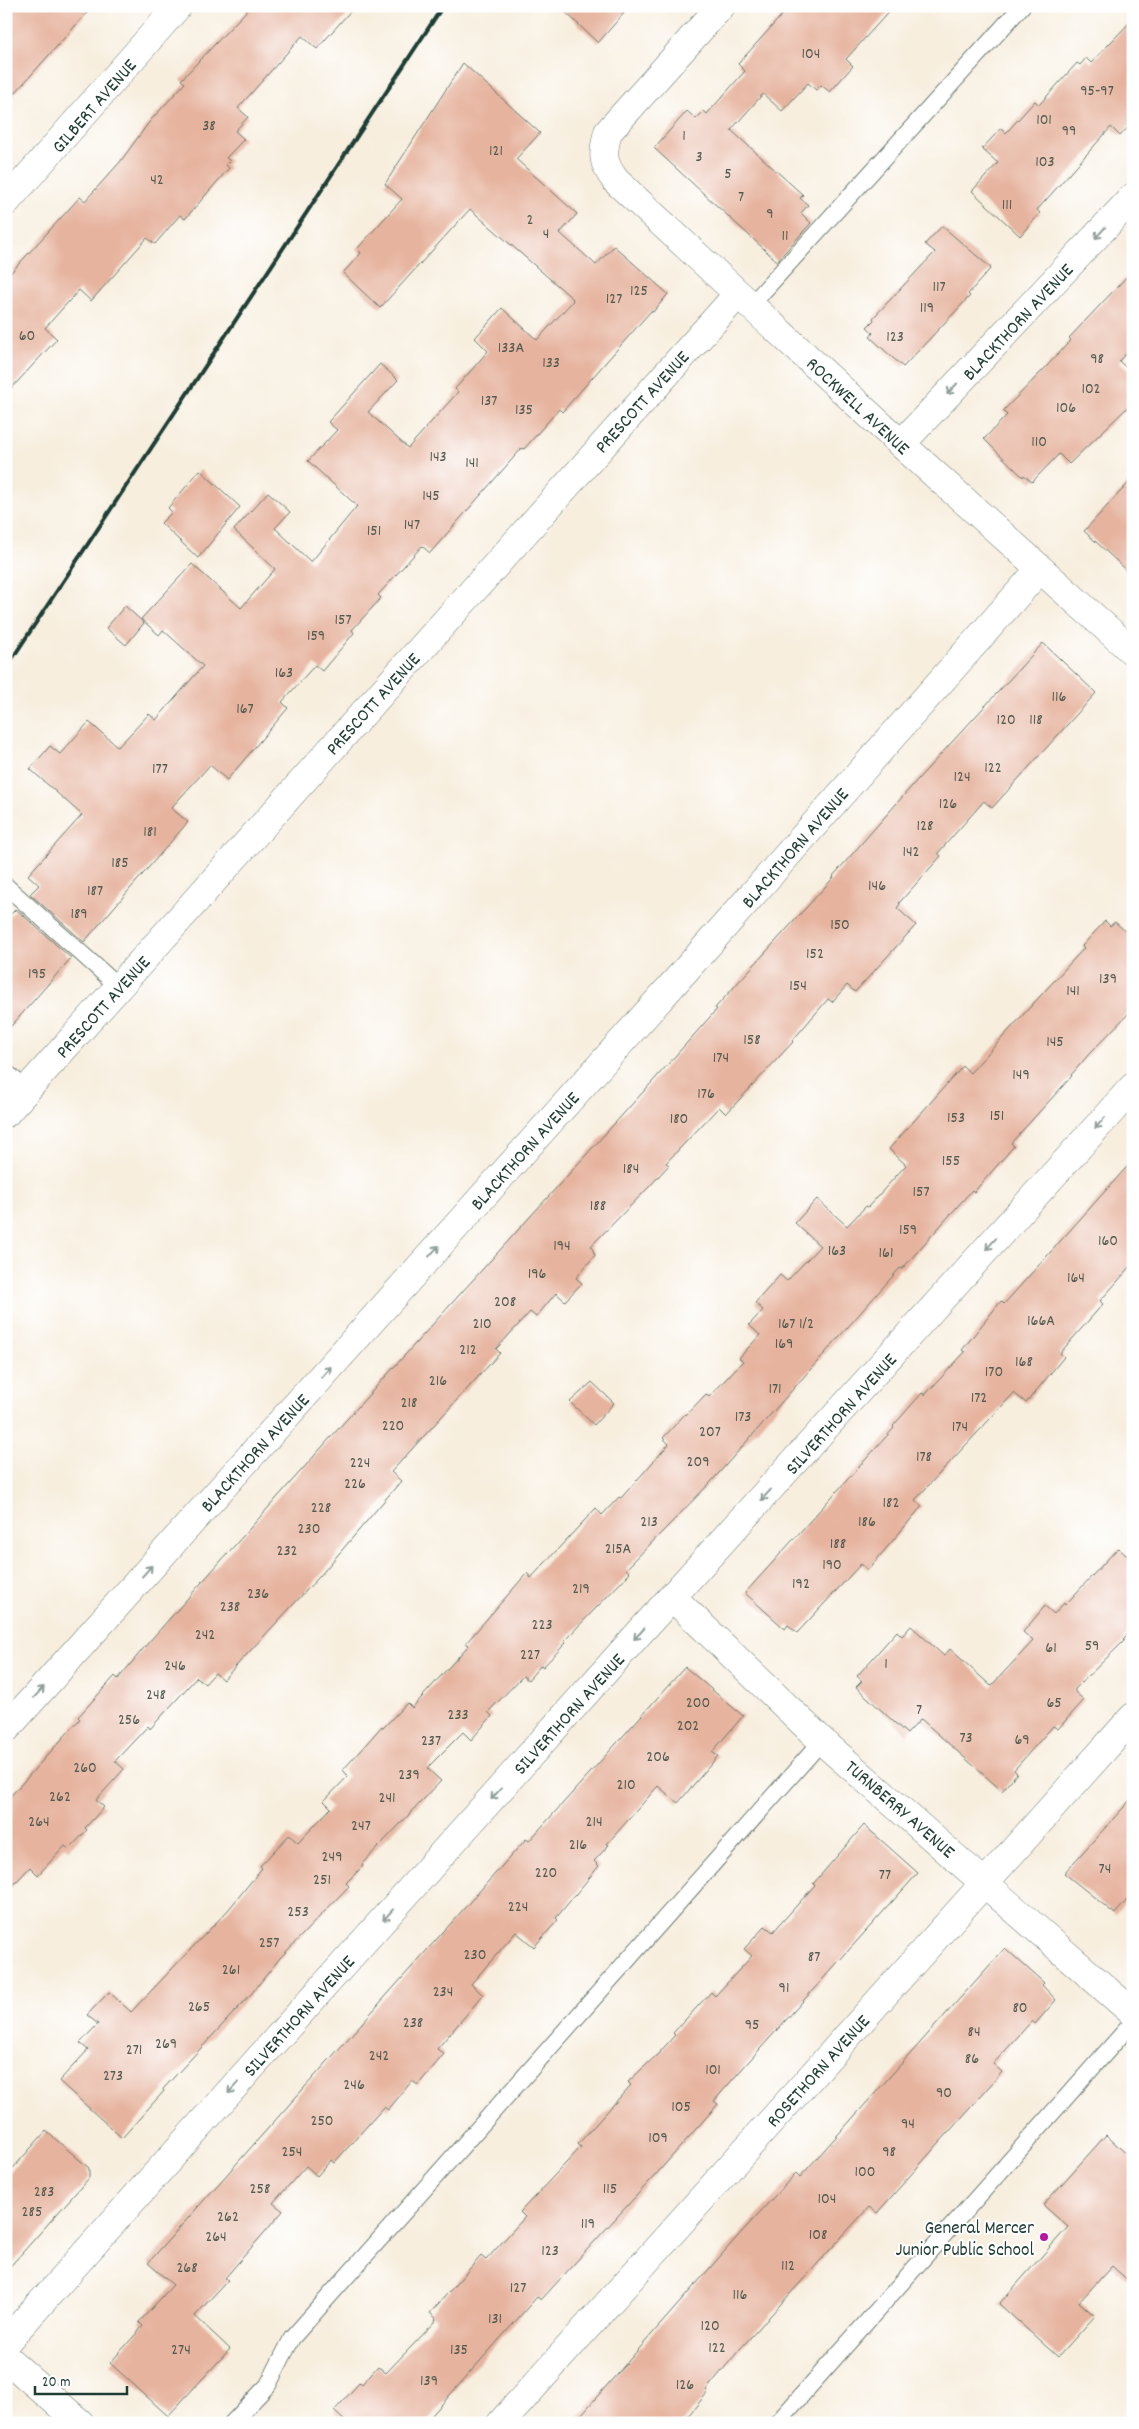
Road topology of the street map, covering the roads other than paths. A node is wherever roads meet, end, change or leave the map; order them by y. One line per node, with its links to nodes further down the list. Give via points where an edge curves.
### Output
1 (178, 6): 5 (street, GILBERT AVENUE)
2 (721, 6): 6 (street, ROCKWELL AVENUE, via 608,132 603,156 616,181)
3 (1022, 6): 6 (lane)
4 (1133, 197): 7 (street, BLACKTHORN AVENUE, one-way to 7)
5 (6, 202)
6 (744, 299): 7 (street, ROCKWELL AVENUE); 11 (street, PRESCOTT AVENUE)
7 (901, 444): 8 (street, ROCKWELL AVENUE)
8 (1040, 569): 9 (street, ROCKWELL AVENUE); 18 (street, BLACKTHORN AVENUE, one-way to 8)
9 (1133, 652)
10 (6, 886): 11 (lane)
11 (119, 987): 14 (street, PRESCOTT AVENUE)
12 (6, 1072): 14 (lane)
13 (1133, 1087): 16 (street, SILVERTHORN AVENUE, one-way to 16)
14 (27, 1090): 15 (street, PRESCOTT AVENUE)
15 (6, 1113)
16 (673, 1598): 19 (street, TURNBERRY AVENUE); 23 (street, SILVERTHORN AVENUE, one-way to 23)
17 (1133, 1718): 20 (street, ROSETHORN AVENUE)
18 (6, 1729)
19 (822, 1740): 20 (street, TURNBERRY AVENUE); 26 (lane, via 292,2338 268,2385)
20 (985, 1881): 21 (street, TURNBERRY AVENUE); 27 (street, ROSETHORN AVENUE)
21 (1133, 2013)
22 (1133, 2022): 28 (lane)
23 (6, 2342)
24 (6, 2358): 25 (street)
25 (80, 2423)
26 (232, 2423)
27 (501, 2423)
28 (777, 2423)

